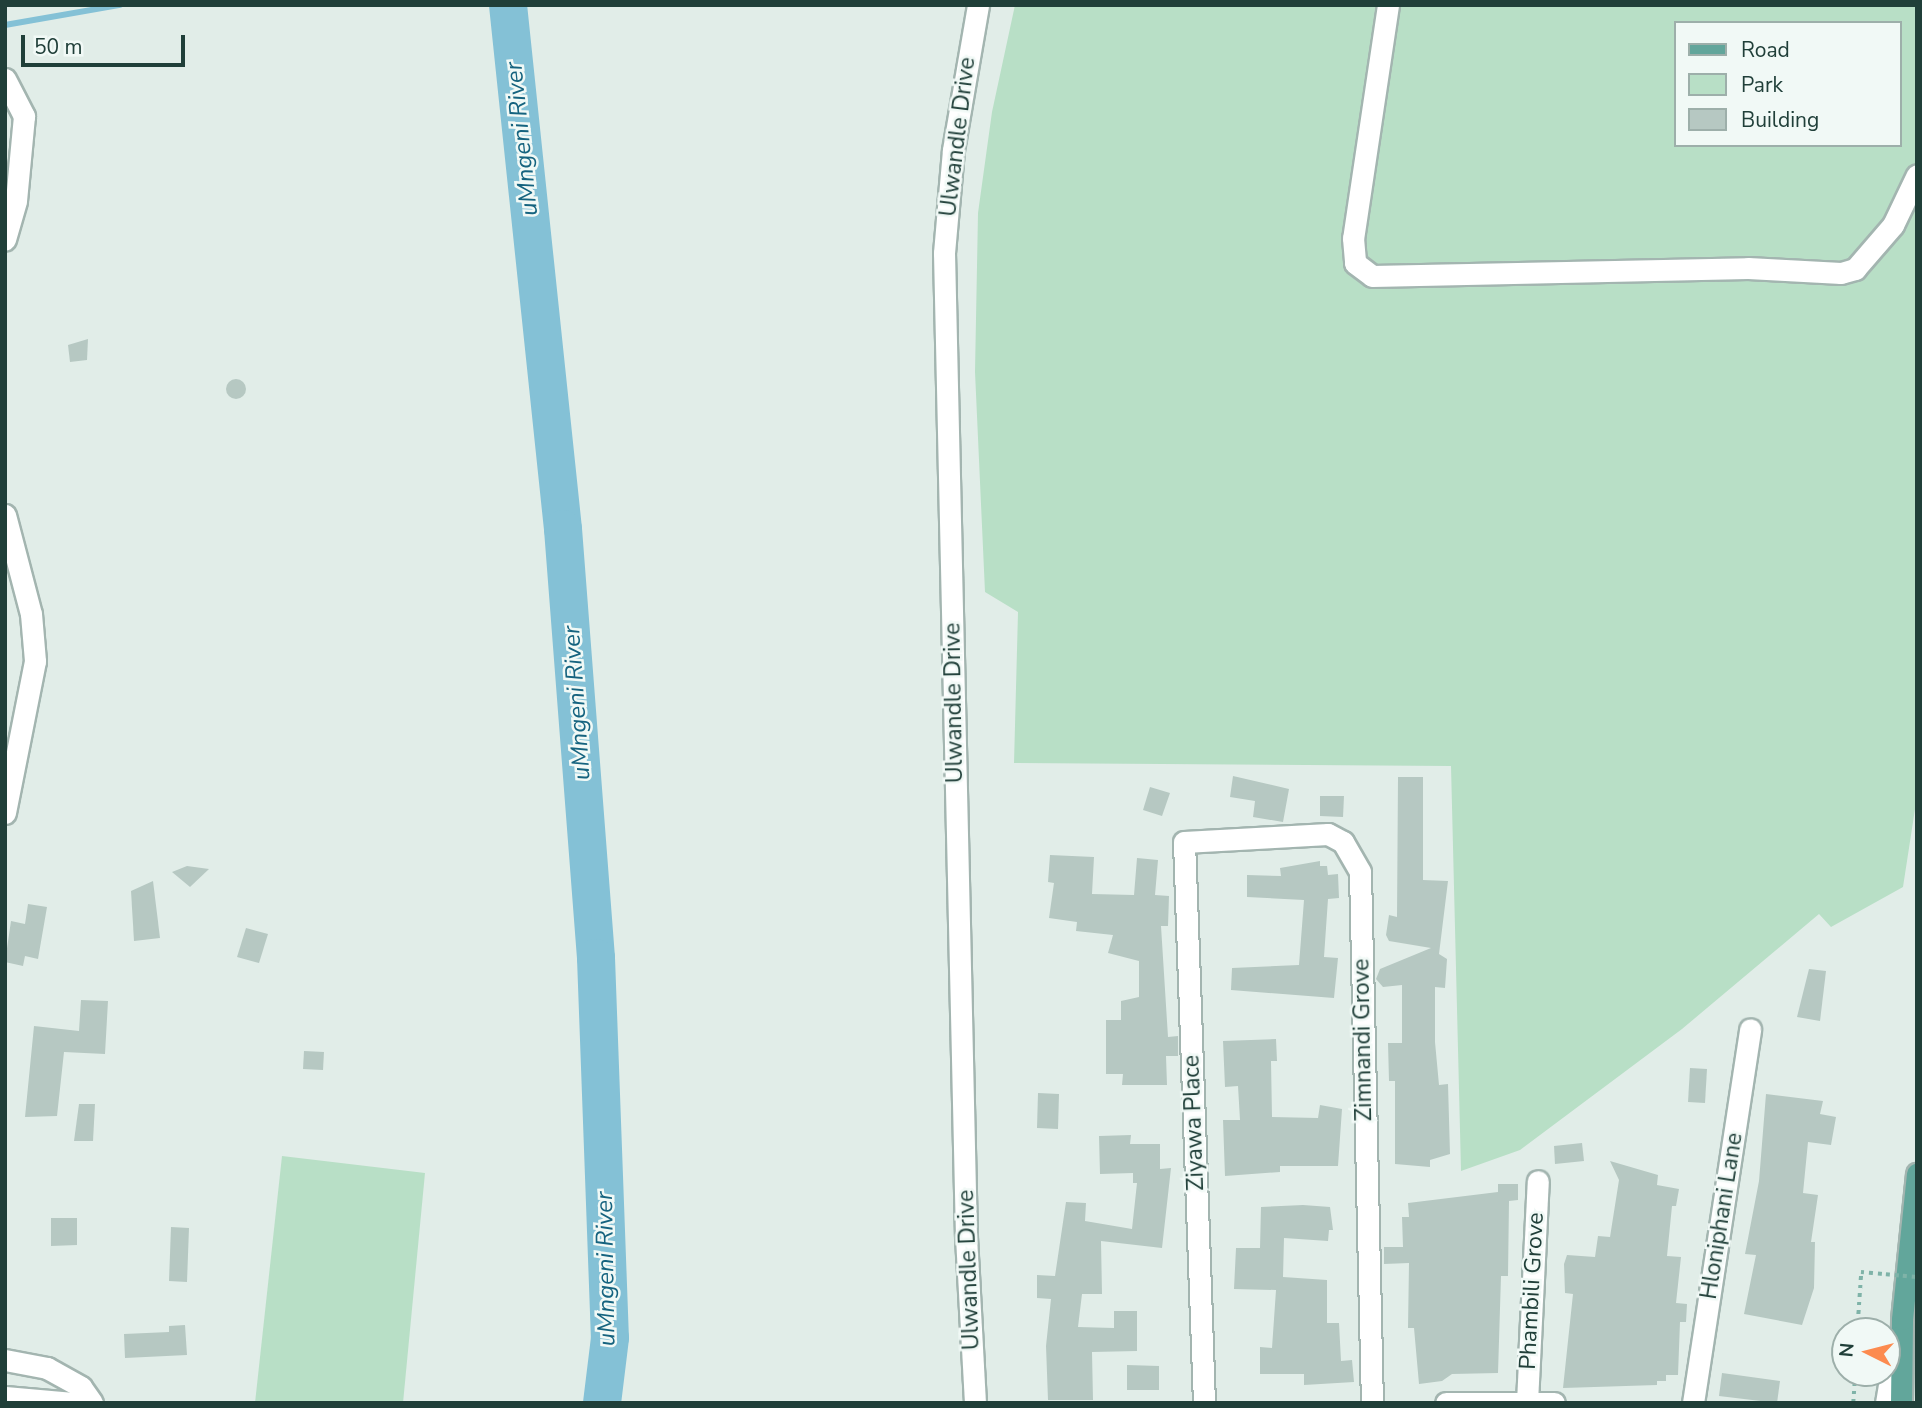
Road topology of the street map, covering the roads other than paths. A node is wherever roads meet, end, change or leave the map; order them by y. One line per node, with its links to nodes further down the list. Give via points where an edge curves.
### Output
1 (978, 5): 18 (street, Ulwandle Drive, via 953,150 944,253 966,1237)
2 (1388, 5): 4 (street, via 1353,238 1355,263 1372,276 1748,268 1841,272 1855,269 1893,225)
3 (5, 79): 5 (street, via 24,116 16,201)
4 (1917, 175)
5 (5, 239)
6 (5, 514): 7 (street, via 31,614 35,661)
7 (5, 813)
8 (1184, 842): 19 (street, Ziyawa Place); 20 (street, Zimnandi Grove, via 1328,834 1343,842 1360,872)
9 (1749, 1029): 23 (street, Hloniphani Lane)
10 (1917, 1174): 12 (main road)
11 (1538, 1181): 15 (street, Phambili Grove)
12 (1902, 1320): 24 (street); 25 (main road)
13 (5, 1360): 17 (street, via 47,1368 81,1387)
14 (5, 1397): 16 (street)
15 (1527, 1402): 21 (street); 22 (street)
16 (73, 1403)
17 (92, 1403)
18 (975, 1403)
19 (1204, 1403)
20 (1372, 1403)
21 (1446, 1403)
22 (1554, 1403)
23 (1693, 1403)
24 (1886, 1403)
25 (1901, 1403)

